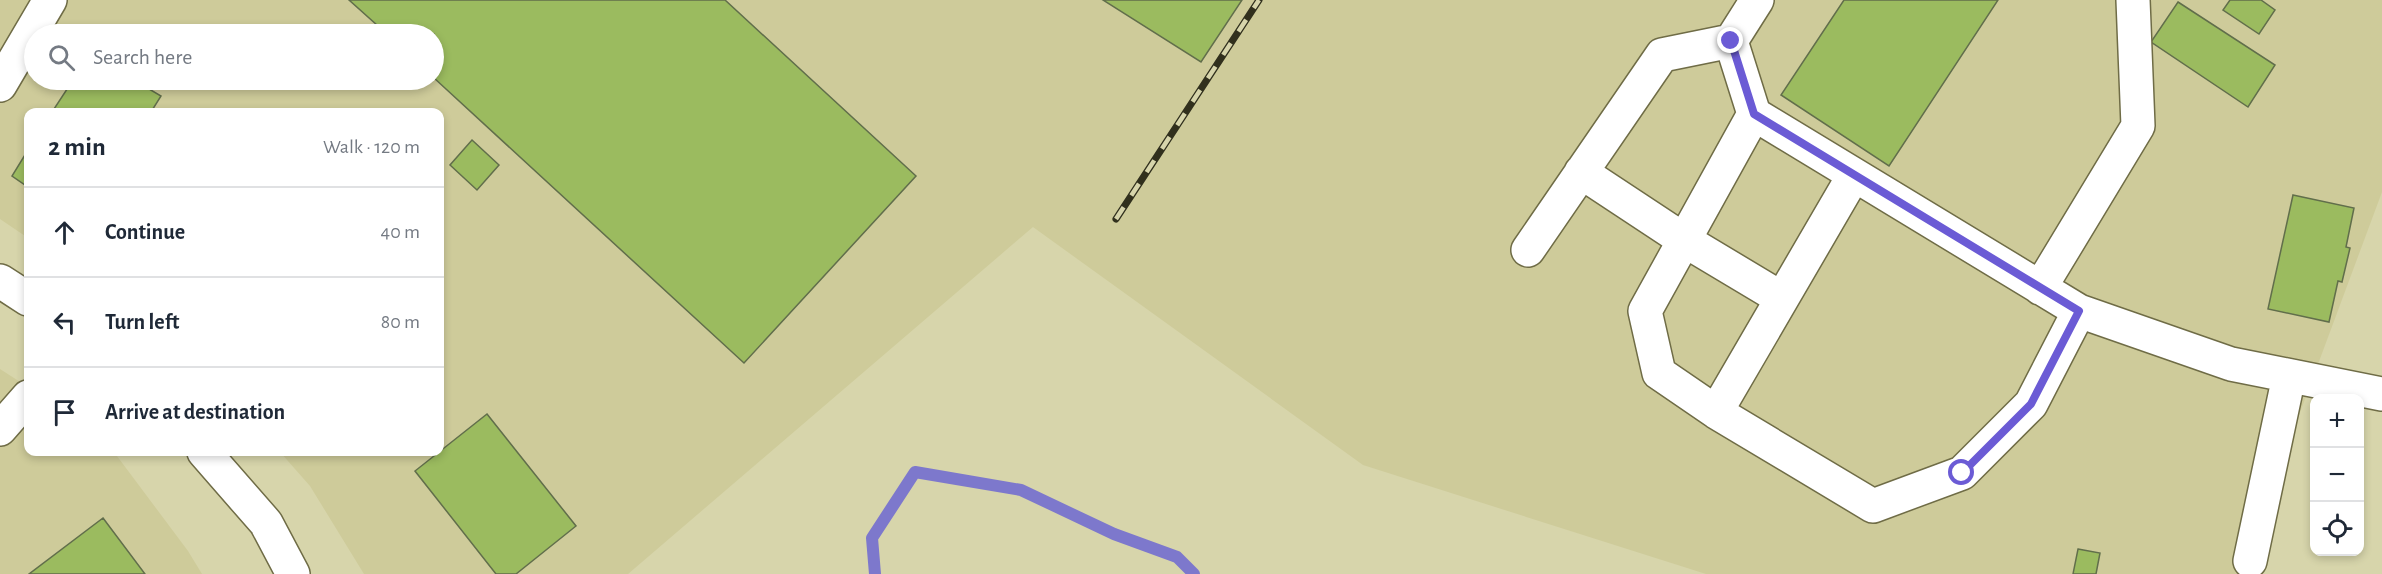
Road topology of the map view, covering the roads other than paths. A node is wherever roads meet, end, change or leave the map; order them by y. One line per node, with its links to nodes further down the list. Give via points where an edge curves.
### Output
1 (50, 0): 4 (street)
2 (1757, 0): 5 (street)
3 (2133, 0): 14 (street, via 2138,126)
4 (36, 24)
5 (1731, 41): 8 (street); 9 (street, via 1662,55)
6 (24, 44): 7 (street)
7 (0, 85)
8 (1754, 114): 10 (street); 11 (street)
9 (1581, 172): 11 (street); 12 (street)
10 (1854, 175): 14 (street); 16 (street)
11 (1684, 240): 16 (street); 21 (street, via 1645,311 1659,373)
12 (1528, 250)
13 (0, 281): 15 (street)
14 (2040, 288): 17 (street)
15 (24, 296)
16 (1781, 298): 21 (street)
17 (2079, 311): 18 (street, via 2230,364); 21 (street, via 2031,404 1962,473 1872,506)
18 (2289, 376): 19 (street); 24 (street)
19 (2382, 394)
20 (24, 402): 22 (street)
21 (1716, 412)
22 (0, 429)
23 (207, 456): 25 (street, via 266,524)
24 (2250, 561)
25 (293, 574)

